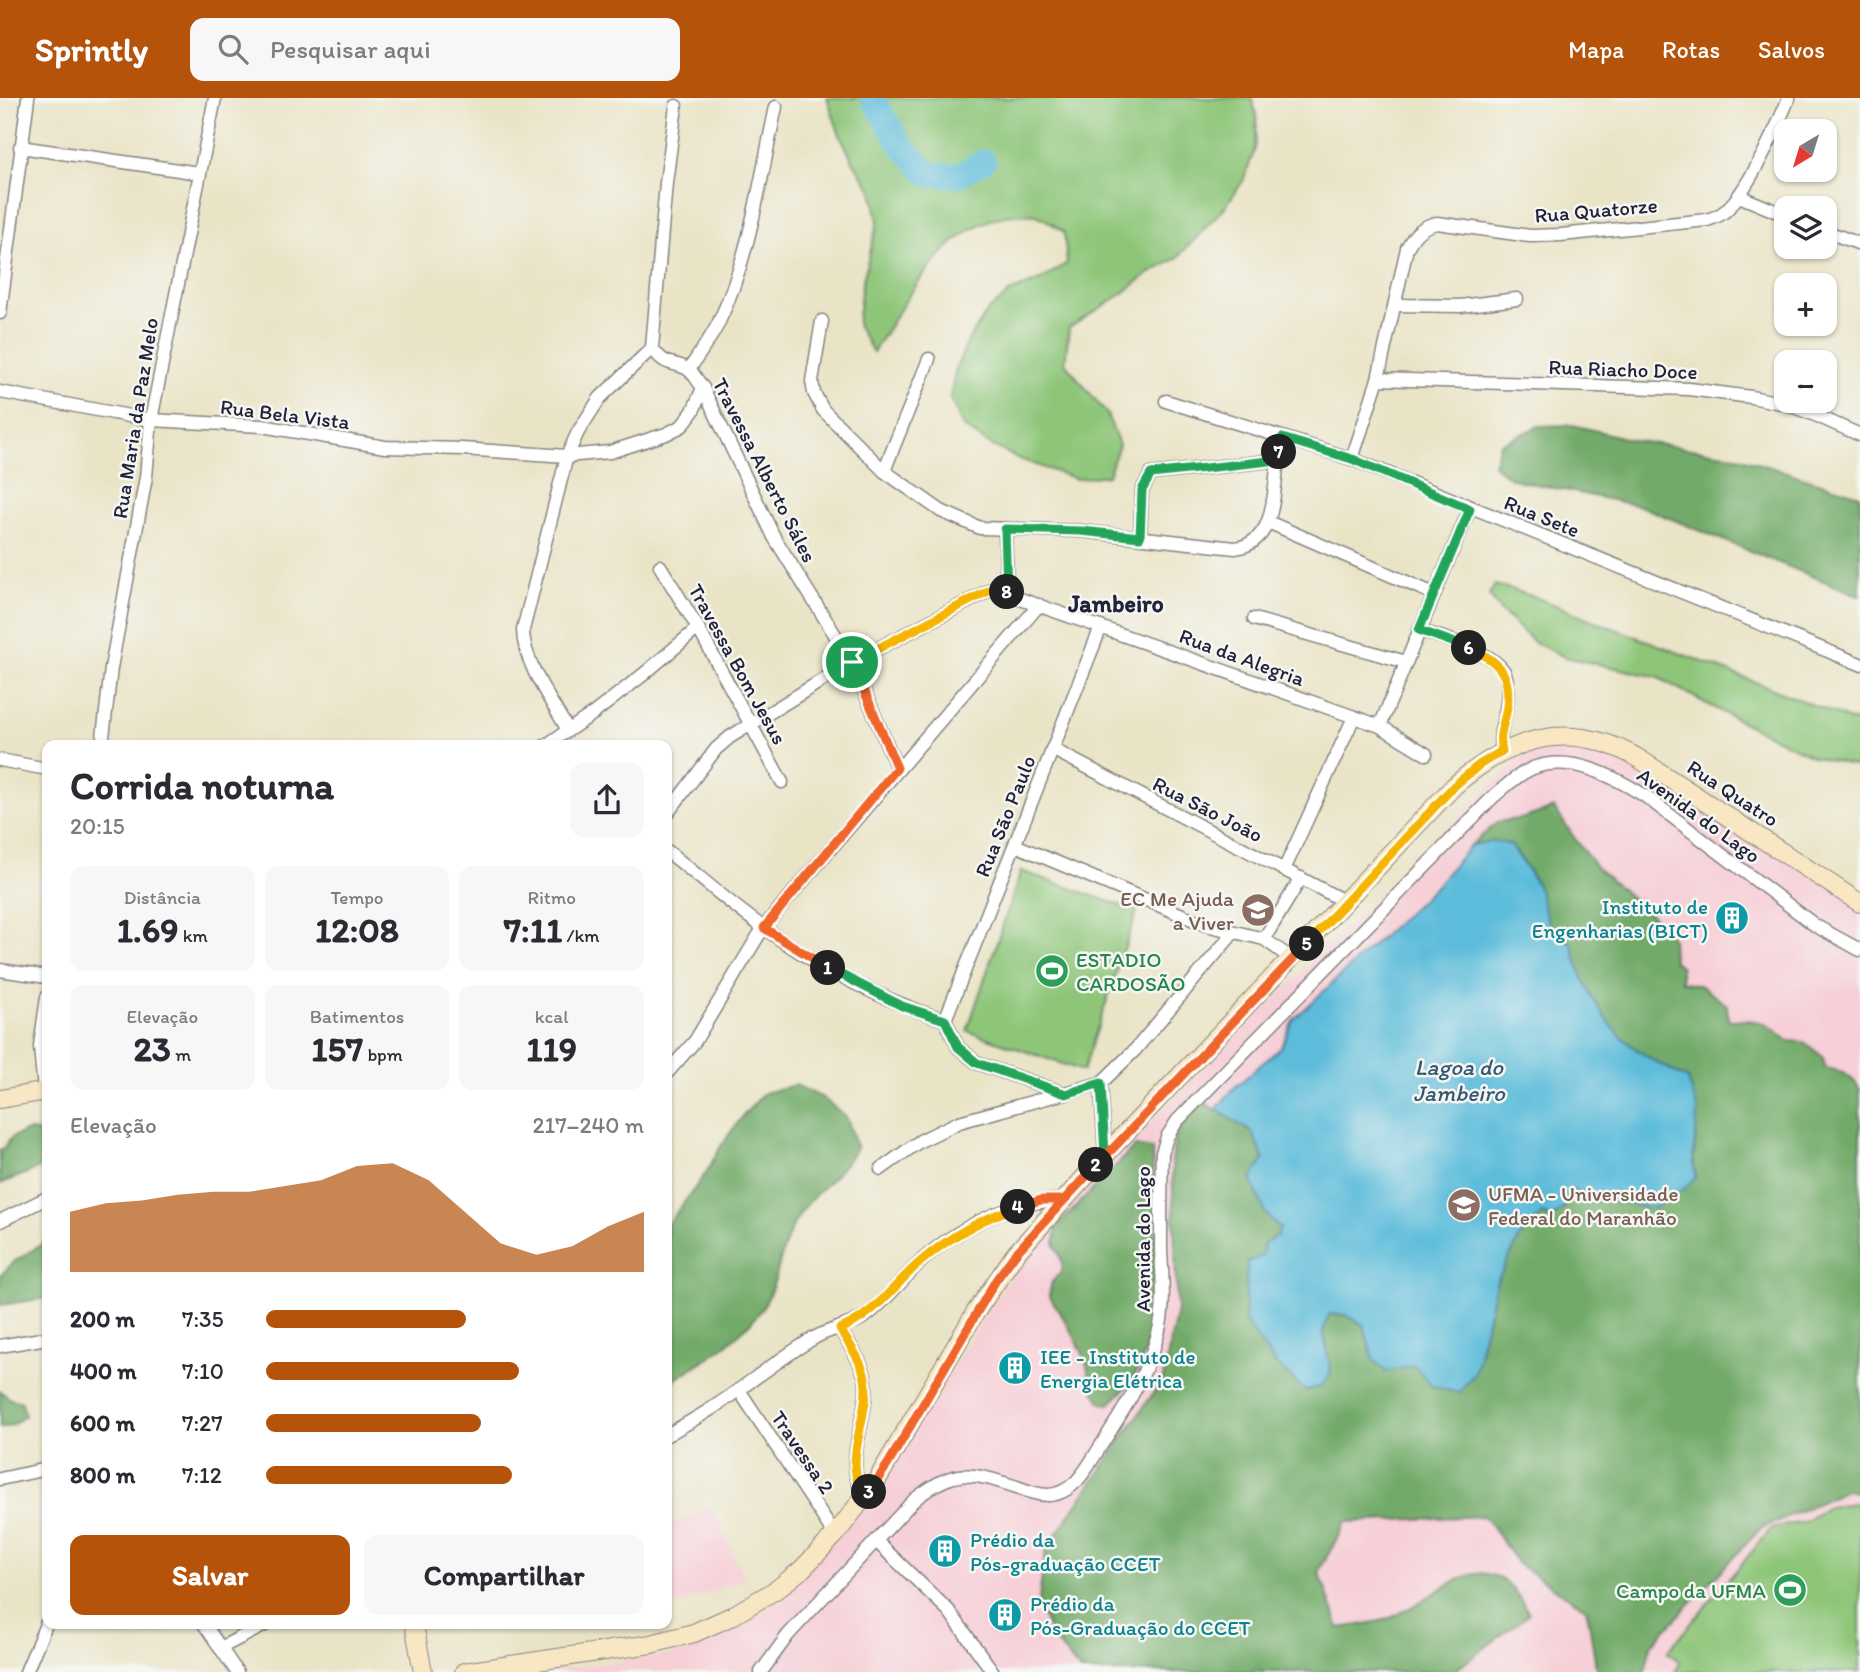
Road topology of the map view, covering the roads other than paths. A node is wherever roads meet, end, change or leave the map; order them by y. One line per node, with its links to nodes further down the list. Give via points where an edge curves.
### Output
1 (28, 98): 6 (street)
2 (215, 98): 7 (street, Rua Maria da Paz Melo)
3 (1788, 98): 8 (street)
4 (676, 106): 16 (street)
5 (776, 107): 18 (street, via 733,289 717,327)
6 (20, 147): 7 (street); 14 (street)
7 (198, 173): 23 (street, Rua Maria da Paz Melo)
8 (1739, 196): 9 (street); 13 (street, Rua Quatorze, via 1728,209 1707,220 1562,235 1427,225 1407,248)
9 (1774, 211)
10 (1837, 235): 11 (street)
11 (1860, 244)
12 (1517, 299): 13 (street, via 1460,306)
13 (1395, 305): 19 (street)
14 (0, 313)
15 (822, 321): 29 (street, via 814,393 823,410)
16 (652, 348): 18 (street, Travessa Alberto Sáles, via 669,364); 26 (street, via 600,398)
17 (929, 359): 29 (street)
18 (689, 370): 20 (street, Travessa Alberto Sáles)
19 (1378, 379): 24 (street, Rua Riacho Doce, via 1689,389 1786,404); 27 (street)
20 (703, 388): 26 (street, Rua Bela Vista, via 682,426 610,452); 42 (street, Travessa Alberto Sáles, via 774,537)
21 (0, 393): 23 (street, Rua Bela Vista)
22 (1166, 401): 25 (street, Rua Sete)
23 (151, 420): 26 (street, Rua Bela Vista, via 262,426 385,447); 49 (street, Rua Maria da Paz Melo)
24 (1860, 435)
25 (1282, 438): 27 (street, Rua Sete); 28 (street)
26 (567, 456): 48 (street, via 523,644)
27 (1352, 459): 30 (street, Rua Sete)
28 (1278, 460): 31 (street); 33 (street, via 1151,474 1142,490)
29 (884, 471): 32 (street, via 941,510 980,528)
30 (1470, 509): 36 (street); 44 (street, Rua Sete)
31 (1268, 522): 33 (street, via 1261,537 1247,547); 36 (street)
32 (1005, 529): 33 (street); 35 (street)
33 (1140, 537)
34 (660, 566): 40 (street, Travessa Bom Jesus)
35 (1007, 593): 37 (street, Rua da Alegria); 42 (street, Rua da Alegria, via 992,589)
36 (1434, 594): 41 (street)
37 (1039, 605): 39 (street, Rua da Alegria); 56 (street)
38 (1254, 619): 43 (street)
39 (1101, 627): 45 (street, Rua da Alegria); 51 (street, Rua São Paulo)
40 (698, 628): 46 (street, Travessa Bom Jesus); 48 (street)
41 (1419, 630): 43 (street); 52 (street, via 1487,655 1504,672 1508,692 1499,739)
42 (852, 662): 46 (street, Rua da Alegria); 56 (street, Travessa Alberto Sáles)
43 (1406, 662): 47 (street)
44 (1860, 664)
45 (1353, 717): 47 (street, Rua da Alegria); 61 (street)
46 (750, 725): 57 (street, Travessa Bom Jesus); 58 (street, Rua da Alegria, via 716,749)
47 (1380, 726): 53 (street, Rua da Alegria)
48 (568, 730): 50 (street)
49 (103, 740)
50 (555, 740)
51 (1052, 749): 59 (street, Rua São Paulo); 61 (street, Rua São João)
52 (1502, 751): 63 (main road, Rua Quatro, via 1454,786); 64 (main road, Rua Quatro, via 1554,736 1591,739 1626,751)
53 (1426, 754)
54 (0, 760): 55 (street)
55 (42, 768)
56 (897, 768): 65 (street)
57 (782, 782)
58 (672, 807)
59 (1015, 845): 66 (street, via 1206,925); 72 (street, Rua São Paulo)
60 (672, 855): 65 (street)
61 (1284, 870): 62 (street, Rua São João)
62 (1301, 878): 63 (street, Rua São João); 67 (street)
63 (1346, 902): 69 (main road, Rua Quatro)
64 (1860, 903)
65 (764, 928): 72 (street, via 860,985); 75 (street, via 695,1041)
66 (1234, 932): 67 (street); 76 (street, via 1135,1050)
67 (1264, 939): 69 (street)
68 (1860, 950): 94 (street, Avenida do Lago, via 1816,926 1616,779 1567,764 1544,765 1521,775 1493,797 1177,1121 1162,1153 1159,1332 1145,1372 1121,1415 1074,1484 1046,1495 981,1475 945,1478 914,1500)
69 (1292, 959): 80 (main road, Rua Quatro)
70 (0, 970): 71 (street)
71 (42, 976)
72 (945, 1020): 78 (street, via 958,1047 977,1063)
73 (42, 1032): 74 (street)
74 (42, 1061)
75 (672, 1067)
76 (1101, 1083): 78 (street); 80 (street)
77 (42, 1092): 79 (main road)
78 (1066, 1094): 81 (street, via 950,1126)
79 (0, 1099)
80 (1105, 1155): 83 (main road, Rua Quatro)
81 (881, 1169)
82 (42, 1200): 84 (street)
83 (1064, 1200): 85 (street, via 1041,1200 1014,1208 960,1233 918,1264 868,1314); 92 (main road, Rua Quatro, via 996,1280)
84 (0, 1221)
85 (840, 1329): 88 (street, via 814,1338); 92 (street, via 865,1379 854,1472)
86 (42, 1339): 87 (street)
87 (0, 1346)
88 (739, 1390): 89 (street); 93 (street, Travessa 2)
89 (672, 1432)
90 (42, 1470): 91 (street)
91 (0, 1479)
92 (867, 1495): 93 (main road, Rua Quatro)
93 (835, 1535): 103 (main road, Rua Quatro, via 777,1589 694,1633 651,1644)
94 (876, 1541): 104 (street, Avenida do Lago); 105 (street, via 949,1611)
95 (44, 1629): 100 (street)
96 (207, 1629): 99 (street)
97 (257, 1629): 99 (street)
98 (415, 1629): 102 (main road)
99 (220, 1648): 101 (street)
100 (26, 1672)
101 (237, 1672)
102 (423, 1672)
103 (464, 1672)
104 (761, 1672)
105 (993, 1672)

